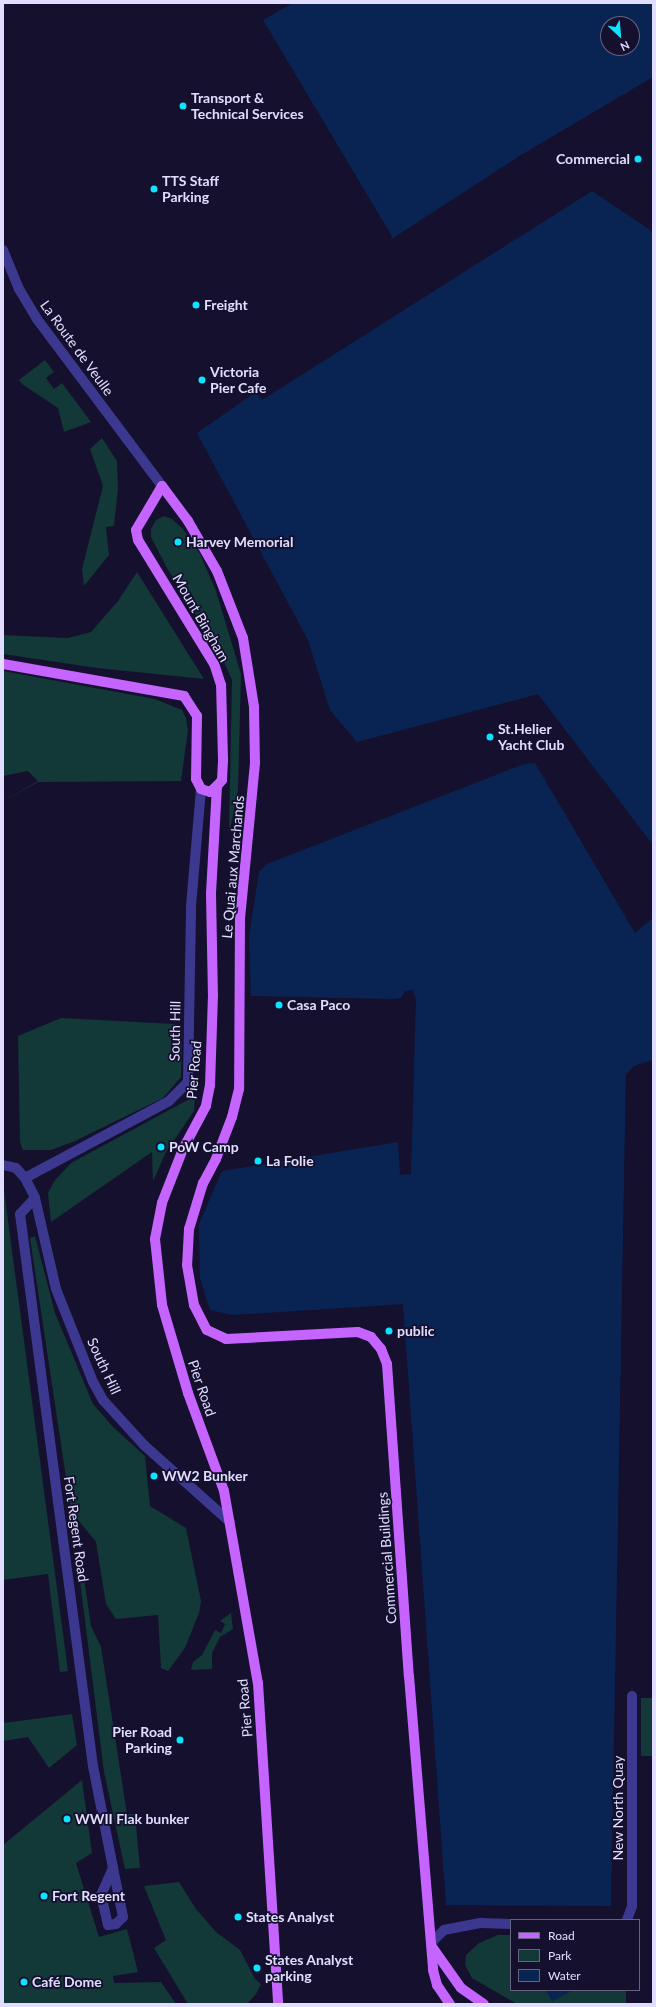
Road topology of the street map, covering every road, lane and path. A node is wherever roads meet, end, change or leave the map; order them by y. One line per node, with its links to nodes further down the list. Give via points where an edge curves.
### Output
1 (3, 250): 2 (street, La Route de Veulle, via 19,289 37,319)
2 (162, 486): 4 (main road, Mount Bingham, via 136,530 138,540 214,664 221,685 223,759 222,780); 9 (main road, Le Quai aux Marchands, via 188,520 218,571 243,638 254,707 255,763 240,918 239,1089 223,1144 203,1183 188,1229 187,1265 194,1304)
3 (3, 664): 5 (main road, via 184,696 197,716 196,779)
4 (217, 786): 5 (main road, via 210,792); 10 (main road, Pier Road, via 211,894 213,995 210,1085 206,1106 183,1149 162,1203 155,1239 157,1274 164,1312 188,1393 220,1477)
5 (201, 789): 7 (street, South Hill, via 191,906 188,1082 169,1101)
6 (3, 1165): 7 (street, South Hill, via 16,1168)
7 (25, 1178): 8 (street, South Hill)
8 (34, 1198): 10 (street, South Hill, via 56,1289 93,1382 103,1400 145,1446); 12 (street, Fort Regent Road, via 20,1214 28,1287 93,1766)
9 (207, 1330): 15 (main road, Commercial Buildings, via 226,1339 358,1332 371,1337 381,1349 387,1364 409,1676)
10 (230, 1522): 16 (main road, Pier Road, via 258,1683)
11 (632, 1696): 13 (street, New North Quay, via 632,1906)
12 (113, 1868): 12 (street, Fort Regent Road, via 101,1895 108,1925 116,1924 123,1918)
13 (627, 1919)
14 (510, 1924): 15 (street, via 481,1924 444,1930)
15 (432, 1945): 17 (main road, Commercial Buildings, via 437,1985); 18 (main road, via 461,1988)
16 (278, 2004)
17 (450, 2004)
18 (484, 2004)

